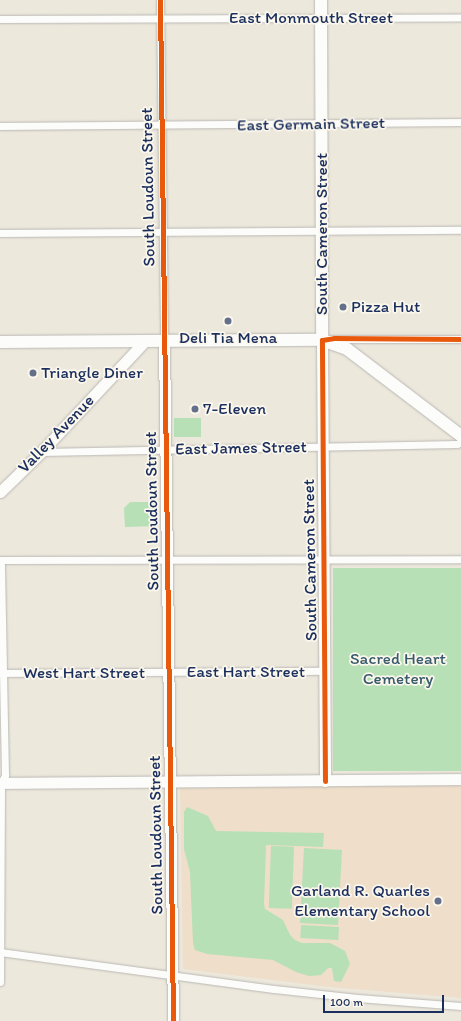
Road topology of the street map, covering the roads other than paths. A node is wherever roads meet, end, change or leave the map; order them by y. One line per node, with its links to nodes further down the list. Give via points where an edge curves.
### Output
1 (160, 0): 6 (street, South Loudoun Street)
2 (321, 0): 4 (main road, South Cameron Street)
3 (461, 17): 4 (street, East Monmouth Street)
4 (321, 18): 6 (street, East Monmouth Street); 8 (main road, South Cameron Street)
5 (0, 19): 6 (street, East Monmouth Street)
6 (160, 19): 10 (street, South Loudoun Street)
7 (461, 122): 8 (street, East Germain Street)
8 (321, 124): 10 (street, East Germain Street); 12 (main road, South Cameron Street)
9 (0, 126): 10 (street, East Germain Street)
10 (161, 126): 14 (street, South Loudoun Street)
11 (461, 230): 12 (street)
12 (322, 231): 14 (street); 16 (main road, South Cameron Street)
13 (0, 233): 14 (street)
14 (162, 233): 18 (street, South Loudoun Street)
15 (461, 338): 16 (street)
16 (322, 340): 18 (main road); 20 (main road, via 347,349); 22 (street, South Cameron Street)
17 (145, 341): 18 (main road); 19 (main road); 24 (street, Valley Avenue)
18 (164, 341): 23 (street, South Loudoun Street)
19 (0, 342)
20 (461, 436)
21 (461, 442): 22 (street, East James Street)
22 (323, 447): 23 (street, East James Street); 27 (street, South Cameron Street)
23 (165, 449): 24 (street, East James Street); 26 (street, South Loudoun Street)
24 (41, 452): 25 (street, Valley Avenue)
25 (0, 492)
26 (166, 559): 27 (street); 29 (street); 31 (street, South Loudoun Street)
27 (324, 559): 28 (street); 30 (street, South Cameron Street)
28 (461, 559)
29 (1, 560): 32 (street)
30 (325, 671): 31 (street, East Hart Street); 34 (street, South Cameron Street)
31 (168, 672): 32 (street, West Hart Street); 35 (street, South Loudoun Street)
32 (1, 673): 36 (street, via 4,775)
33 (461, 779): 34 (street)
34 (325, 780): 35 (street)
35 (169, 781): 36 (street); 38 (street, South Loudoun Street)
36 (1, 783): 37 (street)
37 (0, 952): 38 (street); 39 (street)
38 (172, 975): 40 (street, via 353,998); 41 (street, South Loudoun Street)
39 (0, 982)
40 (461, 1006)
41 (173, 1021)

